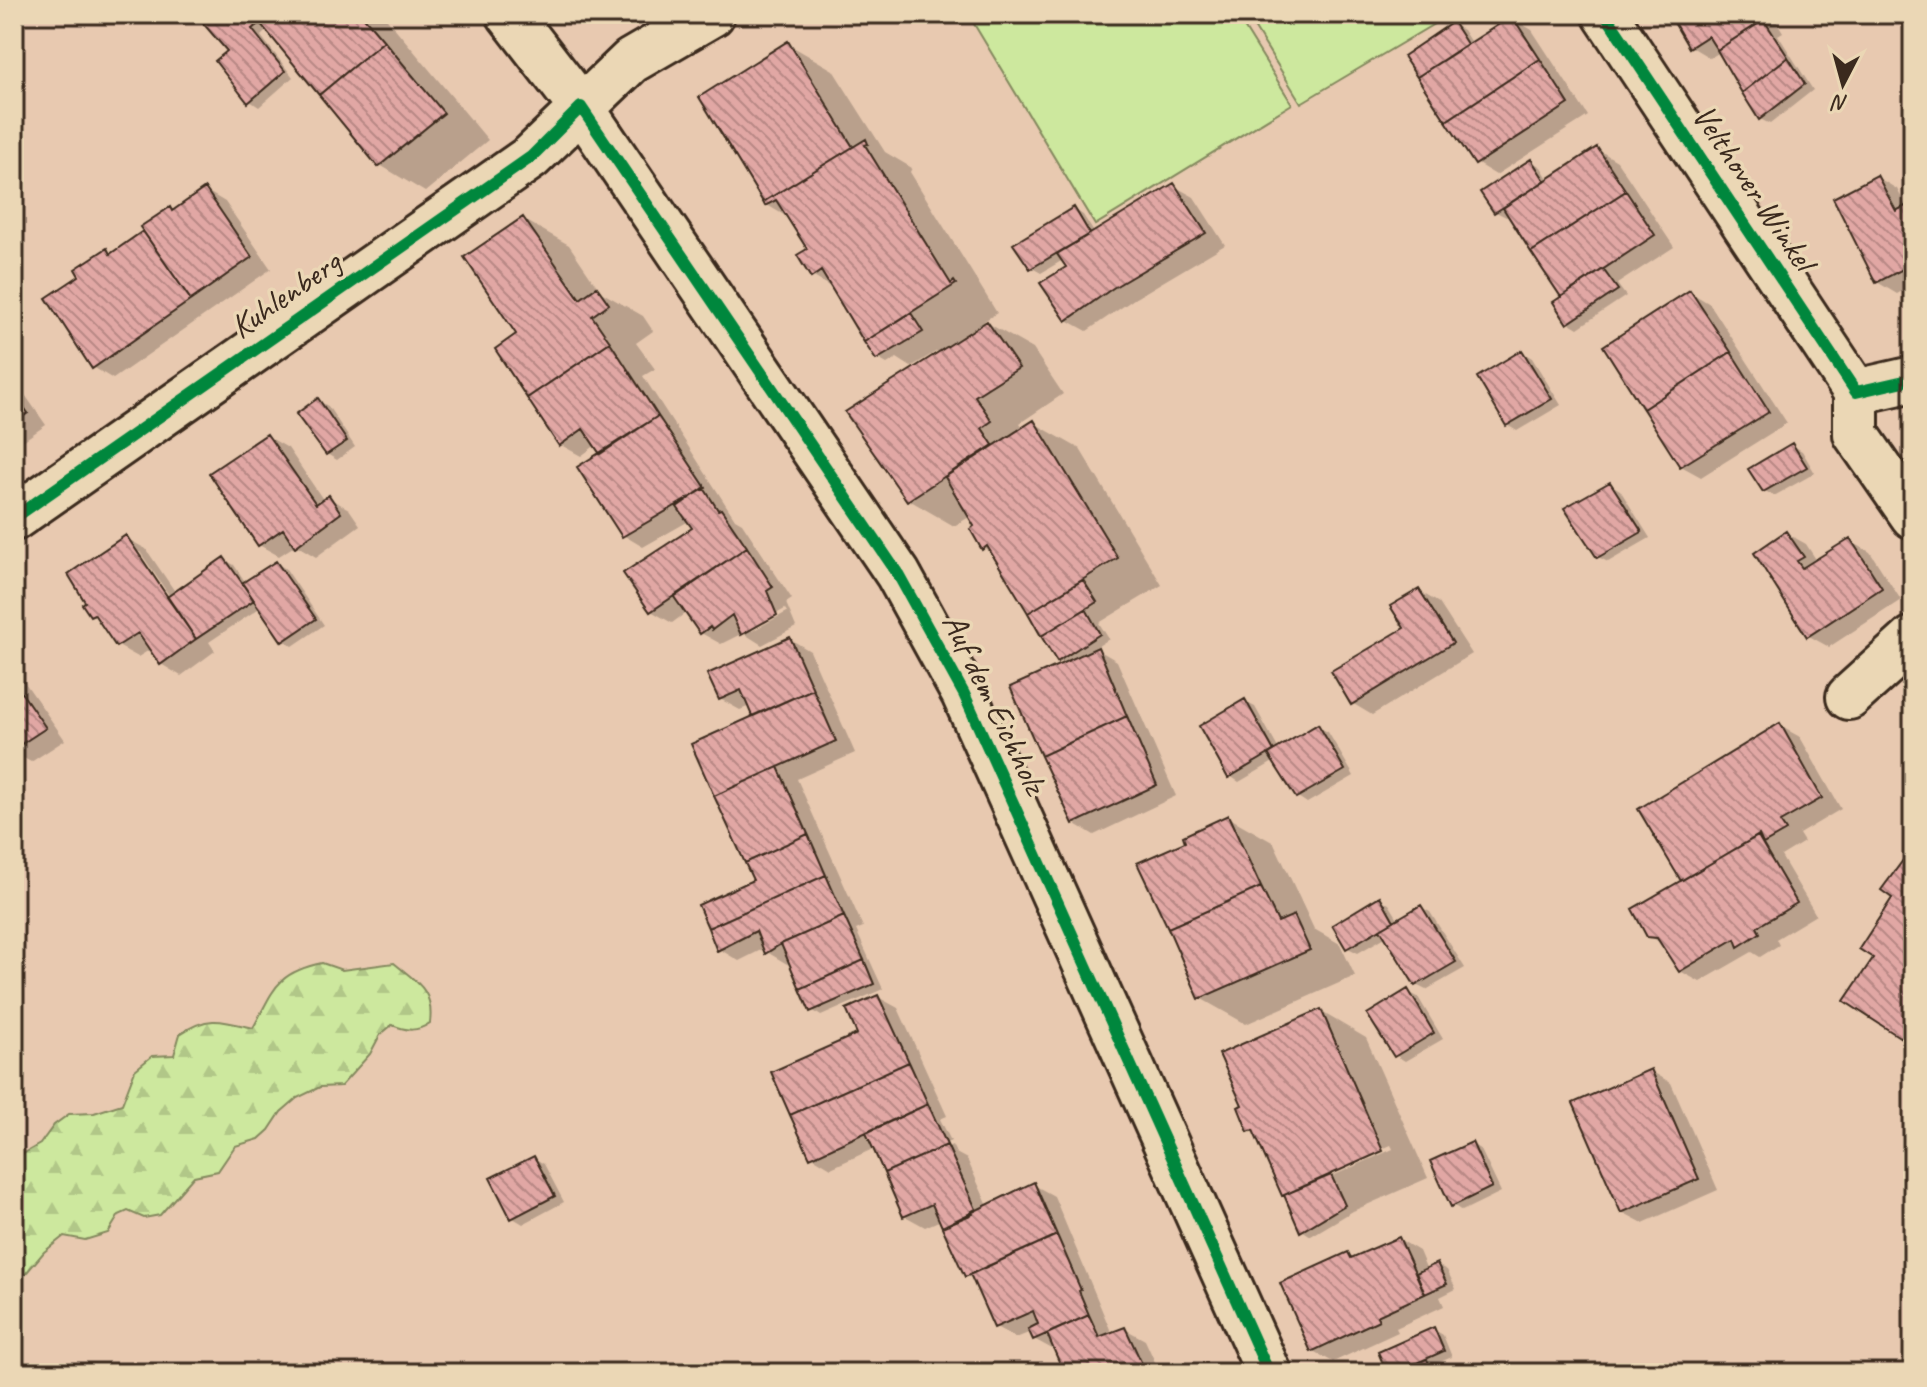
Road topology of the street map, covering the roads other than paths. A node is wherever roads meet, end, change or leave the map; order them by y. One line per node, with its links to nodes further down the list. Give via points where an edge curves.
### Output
1 (509, 14): 4 (street, Auf dem Eichholz)
2 (712, 14): 4 (street, via 631,61)
3 (1605, 14): 6 (street, Velthover Winkel)
4 (581, 107): 8 (street, Kuhlenberg, via 531,157); 11 (street, Auf dem Eichholz, via 932,631)
5 (1913, 379): 6 (street)
6 (1856, 392): 7 (street, via 1856,434)
7 (1913, 516)
8 (14, 518)
9 (1913, 639): 10 (street)
10 (1849, 697)
11 (1269, 1373)

